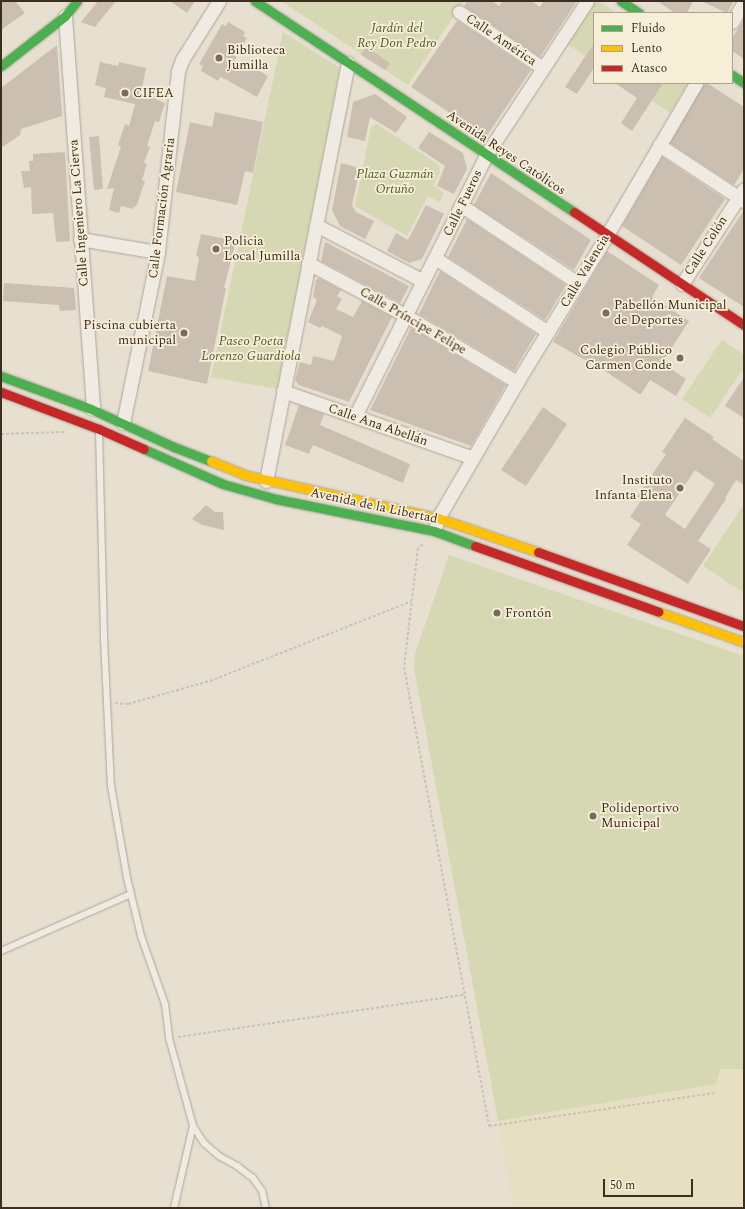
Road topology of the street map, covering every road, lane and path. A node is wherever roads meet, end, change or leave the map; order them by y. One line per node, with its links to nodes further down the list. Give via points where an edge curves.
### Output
1 (219, 1): 24 (street, Calle Formación Agraria, via 180,66)
2 (255, 1): 11 (main road, Avenida Reyes Católicos)
3 (587, 1): 13 (street, Calle Fueros)
4 (620, 1): 8 (main road)
5 (74, 2): 9 (main road)
6 (744, 2): 10 (street)
7 (459, 12): 13 (street, Calle América)
8 (636, 12)
9 (65, 16): 12 (main road); 23 (street, Calle Ingeniero La Cierva)
10 (733, 20)
11 (348, 63): 18 (main road, Avenida Reyes Católicos); 21 (street)
12 (1, 66)
13 (543, 68): 18 (street, Calle Fueros)
14 (733, 76): 15 (main road)
15 (744, 83)
16 (695, 84): 17 (street, Calle Valencia)
17 (659, 145): 19 (street); 22 (street, Calle Valencia)
18 (486, 155): 20 (street, Calle Fueros); 22 (main road, Avenida Reyes Católicos)
19 (742, 196): 29 (street, Calle Colón)
20 (462, 206): 25 (street, Calle Fueros); 28 (street)
21 (316, 225): 26 (street); 27 (street)
22 (607, 235): 28 (street, Calle Valencia); 29 (main road, Avenida Reyes Católicos)
23 (80, 239): 24 (street); 37 (street, Calle Ingeniero La Cierva, via 93,405)
24 (158, 252): 39 (street, Calle Formación Agraria)
25 (435, 258): 27 (street, Calle Fueros); 32 (street)
26 (308, 263): 30 (street, Calle Príncipe Felipe); 36 (street)
27 (423, 281): 30 (street, Calle Fueros)
28 (578, 283): 32 (street, Calle Valencia)
29 (682, 284): 31 (main road, Avenida Reyes Católicos)
30 (405, 315): 34 (street, Calle Príncipe Felipe); 38 (street, Calle Fueros)
31 (744, 325)
32 (548, 332): 34 (street, Calle Valencia)
33 (1, 376): 37 (main road)
34 (517, 382): 43 (street, Calle Valencia)
35 (1, 392): 40 (main road, Avenida de la Libertad)
36 (283, 392): 38 (street, Calle Ana Abellán); 44 (street)
37 (91, 409): 39 (main road)
38 (355, 416): 43 (street, Calle Ana Abellán)
39 (123, 424): 44 (main road, via 206,461)
40 (99, 429): 46 (main road, Avenida de la Libertad, via 223,484 276,499); 50 (lane)
41 (70, 432): 42 (path)
42 (1, 434)
43 (473, 458): 45 (street, Calle Valencia)
44 (266, 481): 45 (main road)
45 (438, 518): 46 (street, Calle Valencia); 48 (main road)
46 (434, 531): 47 (path, via 418,548); 49 (main road, Avenida de la Libertad)
47 (412, 601): 50 (path, via 210,681 128,704 114,702); 53 (path, via 404,667)
48 (744, 626)
49 (744, 642)
50 (106, 696): 51 (lane, via 111,786)
51 (131, 894): 52 (lane); 54 (lane, via 140,936 165,1004)
52 (1, 950)
53 (464, 995): 54 (path); 55 (path, via 489,1126)
54 (169, 1038): 56 (lane)
55 (715, 1093)
56 (193, 1126): 57 (lane); 58 (lane, via 204,1143 214,1152 253,1178 262,1191)
57 (174, 1208)
58 (266, 1208)

